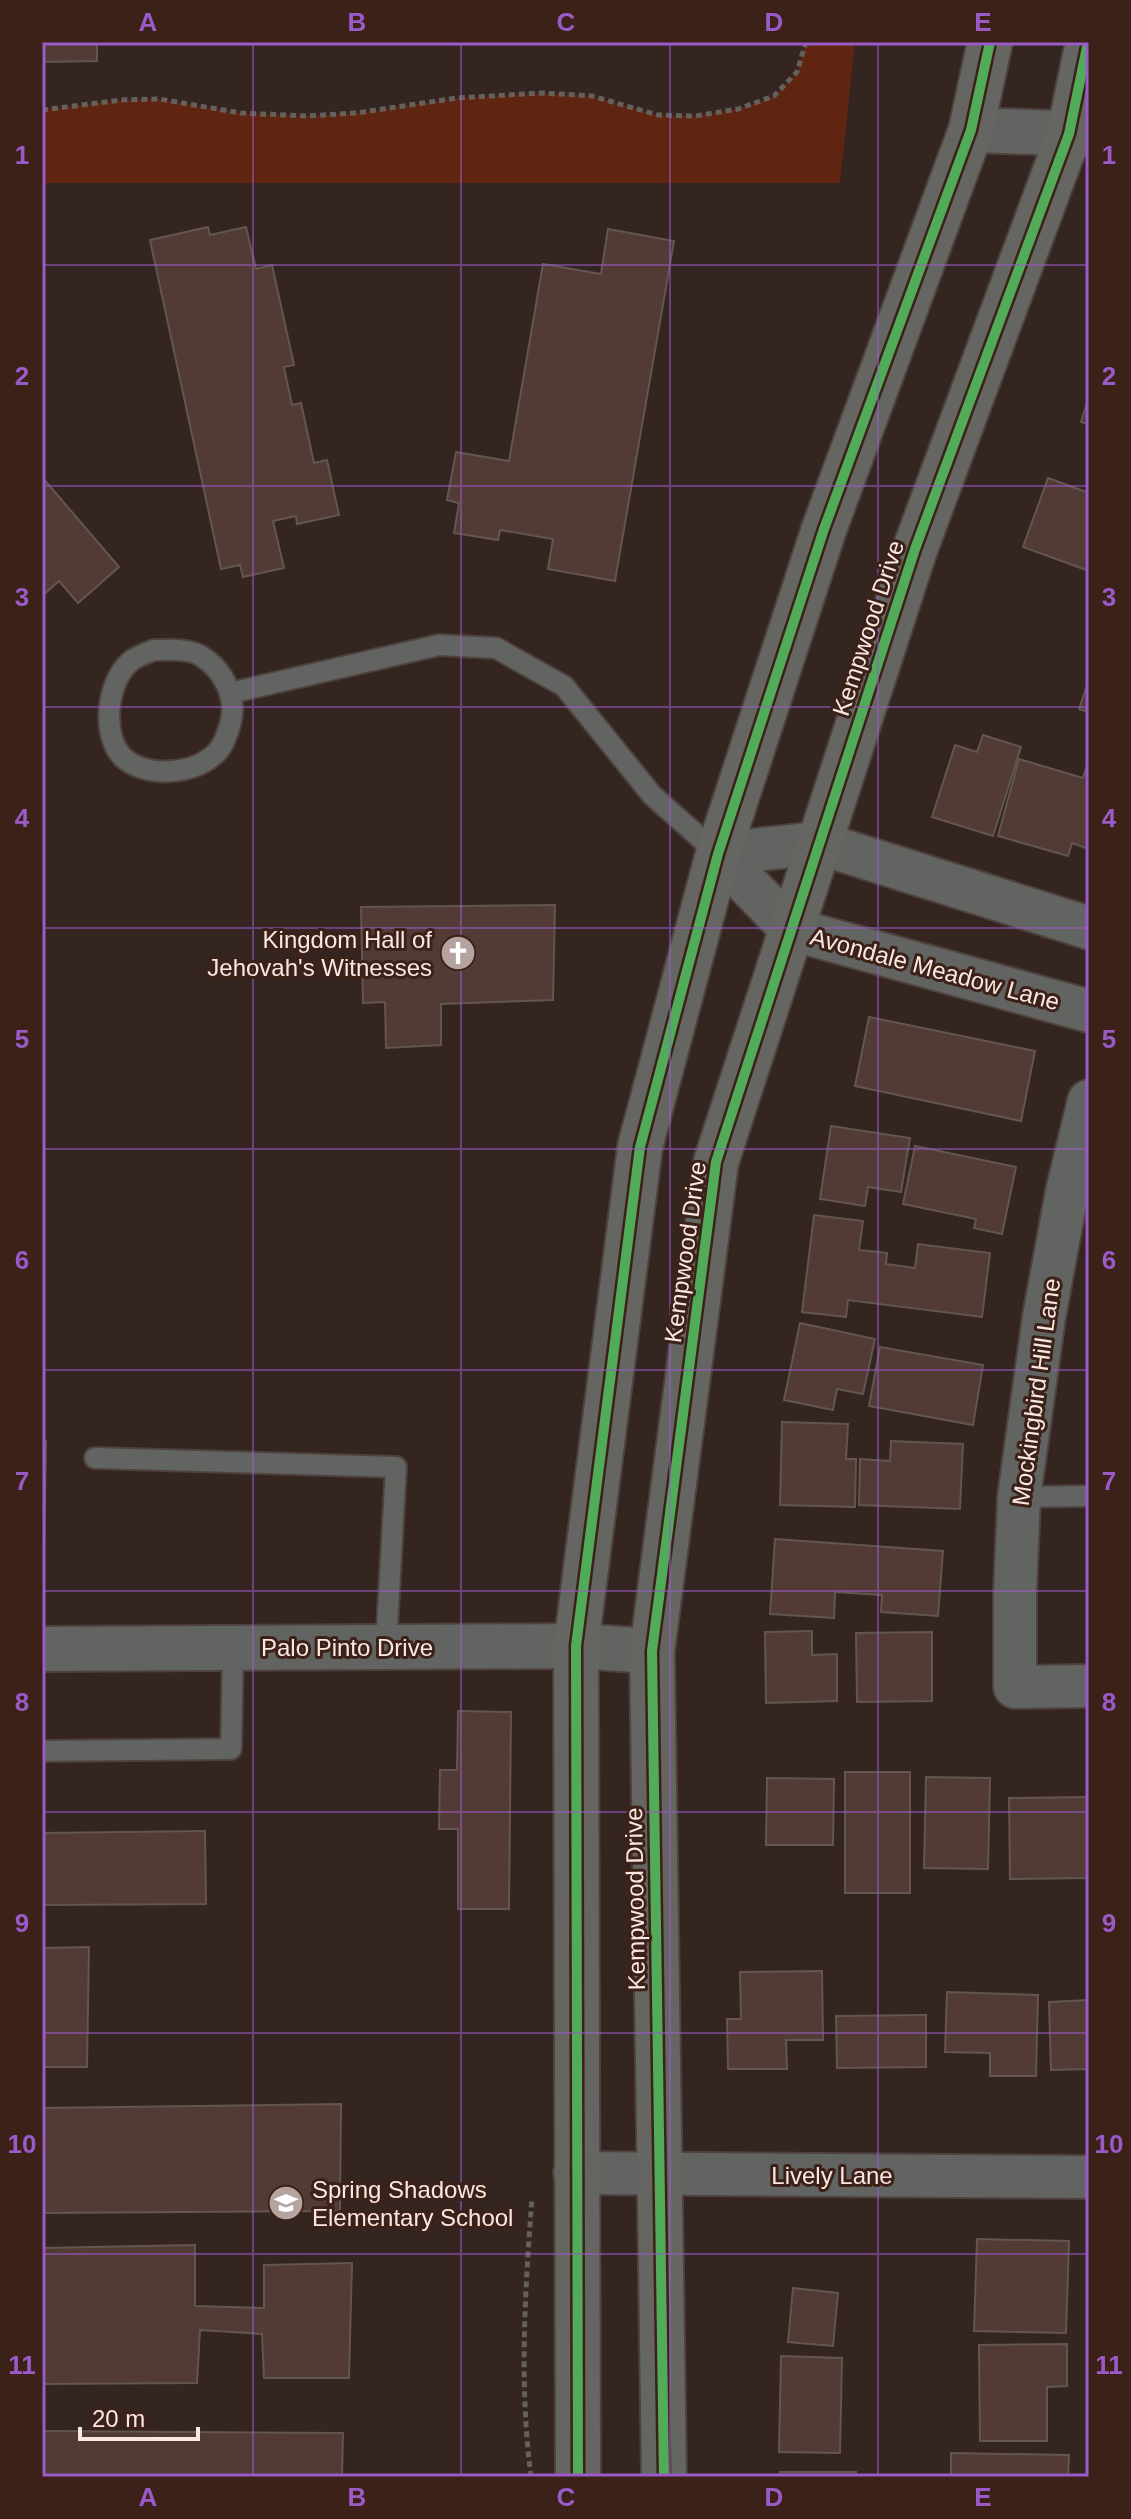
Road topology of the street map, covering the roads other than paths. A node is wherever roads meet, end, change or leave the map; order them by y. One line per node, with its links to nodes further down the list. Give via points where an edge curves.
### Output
1 (990, 42): 3 (main road)
2 (1088, 42): 4 (main road, Kempwood Drive)
3 (971, 130): 4 (street); 7 (main road, via 824,529)
4 (1079, 134): 6 (main road, Kempwood Drive, via 915,549)
5 (230, 693): 5 (lane, via 222,675 200,655 154,650 131,661 110,698 114,747 127,761 150,770 201,765 219,751 226,736); 7 (lane, via 439,645 496,648 564,686 652,795)
6 (819, 843): 7 (street); 8 (street); 9 (main road, Kempwood Drive)
7 (718, 854): 9 (street, Avondale Meadow Lane); 16 (main road, via 640,1147)
8 (1089, 928)
9 (791, 929): 10 (street, Avondale Meadow Lane); 20 (main road, Kempwood Drive, via 716,1162)
10 (1089, 1011)
11 (1089, 1101): 12 (street, Mockingbird Hill Lane)
12 (1078, 1192): 15 (street, Mockingbird Hill Lane, via 1044,1317)
13 (95, 1458): 17 (lane, via 396,1467)
14 (1089, 1496): 15 (lane)
15 (1019, 1497): 21 (street, Mockingbird Hill Lane, via 1015,1687)
16 (576, 1646): 17 (street, Palo Pinto Drive); 20 (street, Palo Pinto Drive); 23 (main road)
17 (386, 1647): 18 (street, Palo Pinto Drive)
18 (233, 1648): 19 (street, Palo Pinto Drive); 22 (lane, via 231,1749)
19 (42, 1649)
20 (652, 1651): 24 (main road, Kempwood Drive)
21 (1089, 1686)
22 (42, 1751)
23 (575, 2173): 24 (street, Lively Lane); 26 (main road)
24 (658, 2173): 25 (street, Lively Lane); 27 (main road, Kempwood Drive)
25 (1089, 2177)
26 (578, 2477)
27 (664, 2477)

